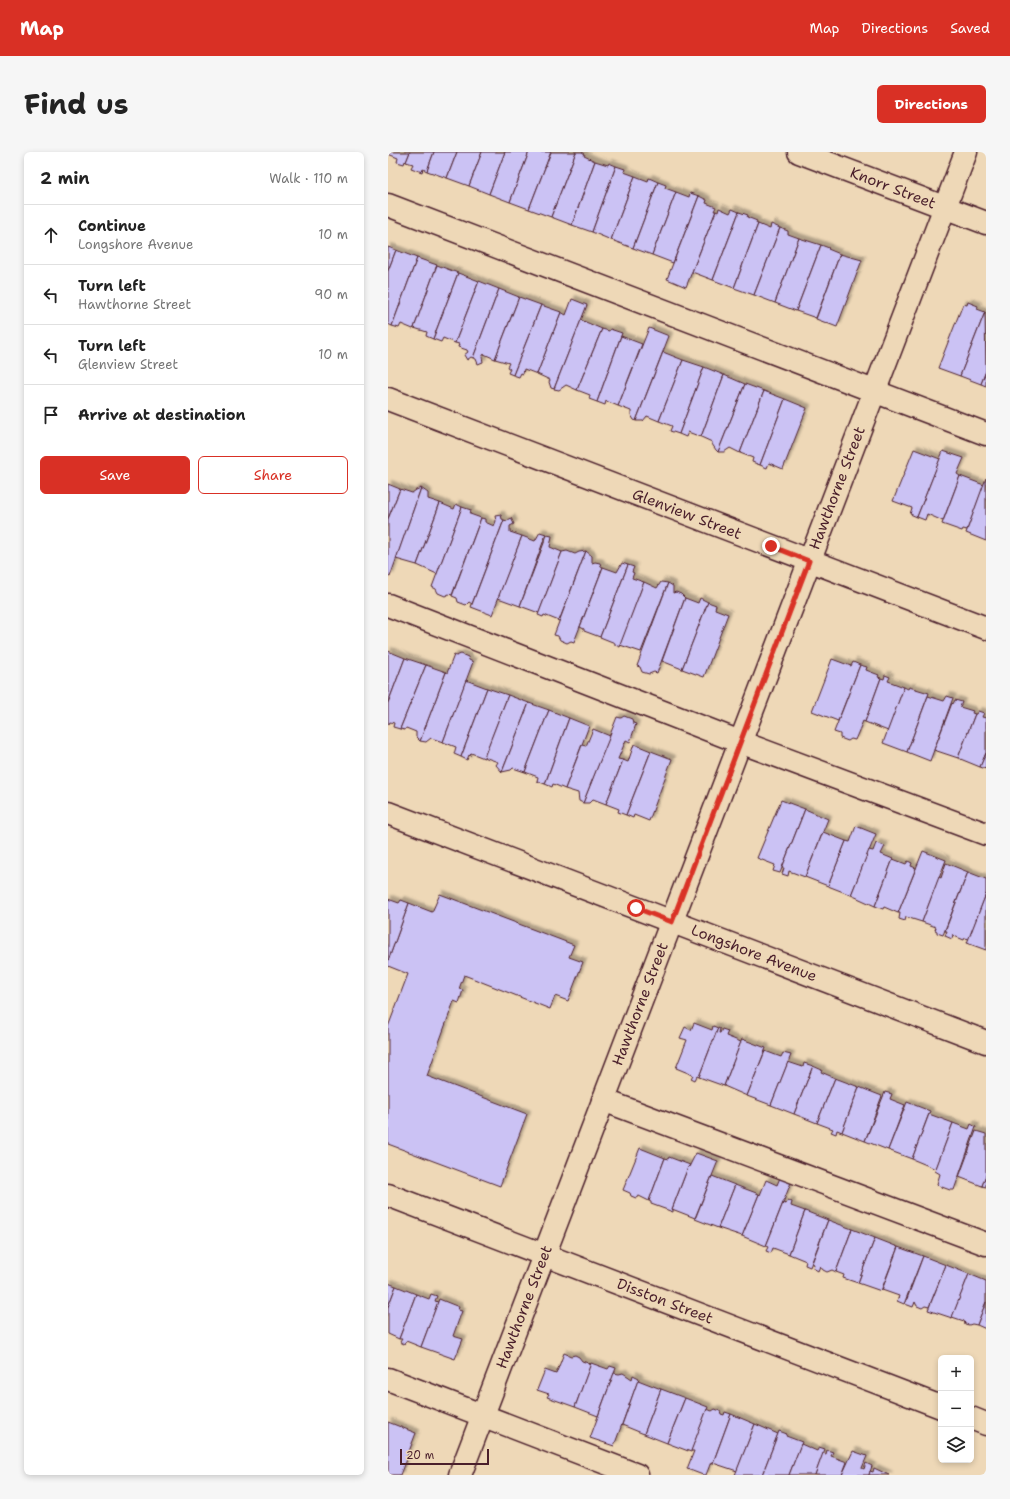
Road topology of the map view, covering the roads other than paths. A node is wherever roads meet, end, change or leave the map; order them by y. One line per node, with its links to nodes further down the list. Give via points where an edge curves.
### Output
1 (799, 152): 4 (street, Knorr Street)
2 (966, 152): 4 (street, Hawthorne Street)
3 (388, 205): 6 (street)
4 (944, 208): 5 (street, Knorr Street); 6 (street, Hawthorne Street)
5 (986, 224)
6 (874, 392): 8 (street); 9 (street, Hawthorne Street)
7 (388, 399): 9 (street, Glenview Street)
8 (986, 434)
9 (809, 561): 11 (street, Glenview Street); 12 (street, Hawthorne Street)
10 (388, 605): 12 (street)
11 (986, 628)
12 (740, 742): 14 (street); 15 (street, Hawthorne Street)
13 (388, 813): 15 (street, Longshore Avenue)
14 (986, 834)
15 (672, 922): 16 (street, Longshore Avenue); 17 (street, Hawthorne Street)
16 (986, 1042)
17 (603, 1100): 19 (street); 20 (street, Hawthorne Street)
18 (388, 1195): 20 (street, Disston Street)
19 (986, 1244)
20 (544, 1255): 22 (street, Disston Street); 23 (street, Hawthorne Street)
21 (388, 1379): 23 (street)
22 (938, 1406)
23 (483, 1415): 26 (street, Hawthorne Street); 27 (street)
24 (974, 1419): 25 (street)
25 (986, 1424)
26 (460, 1475)
27 (637, 1475)

